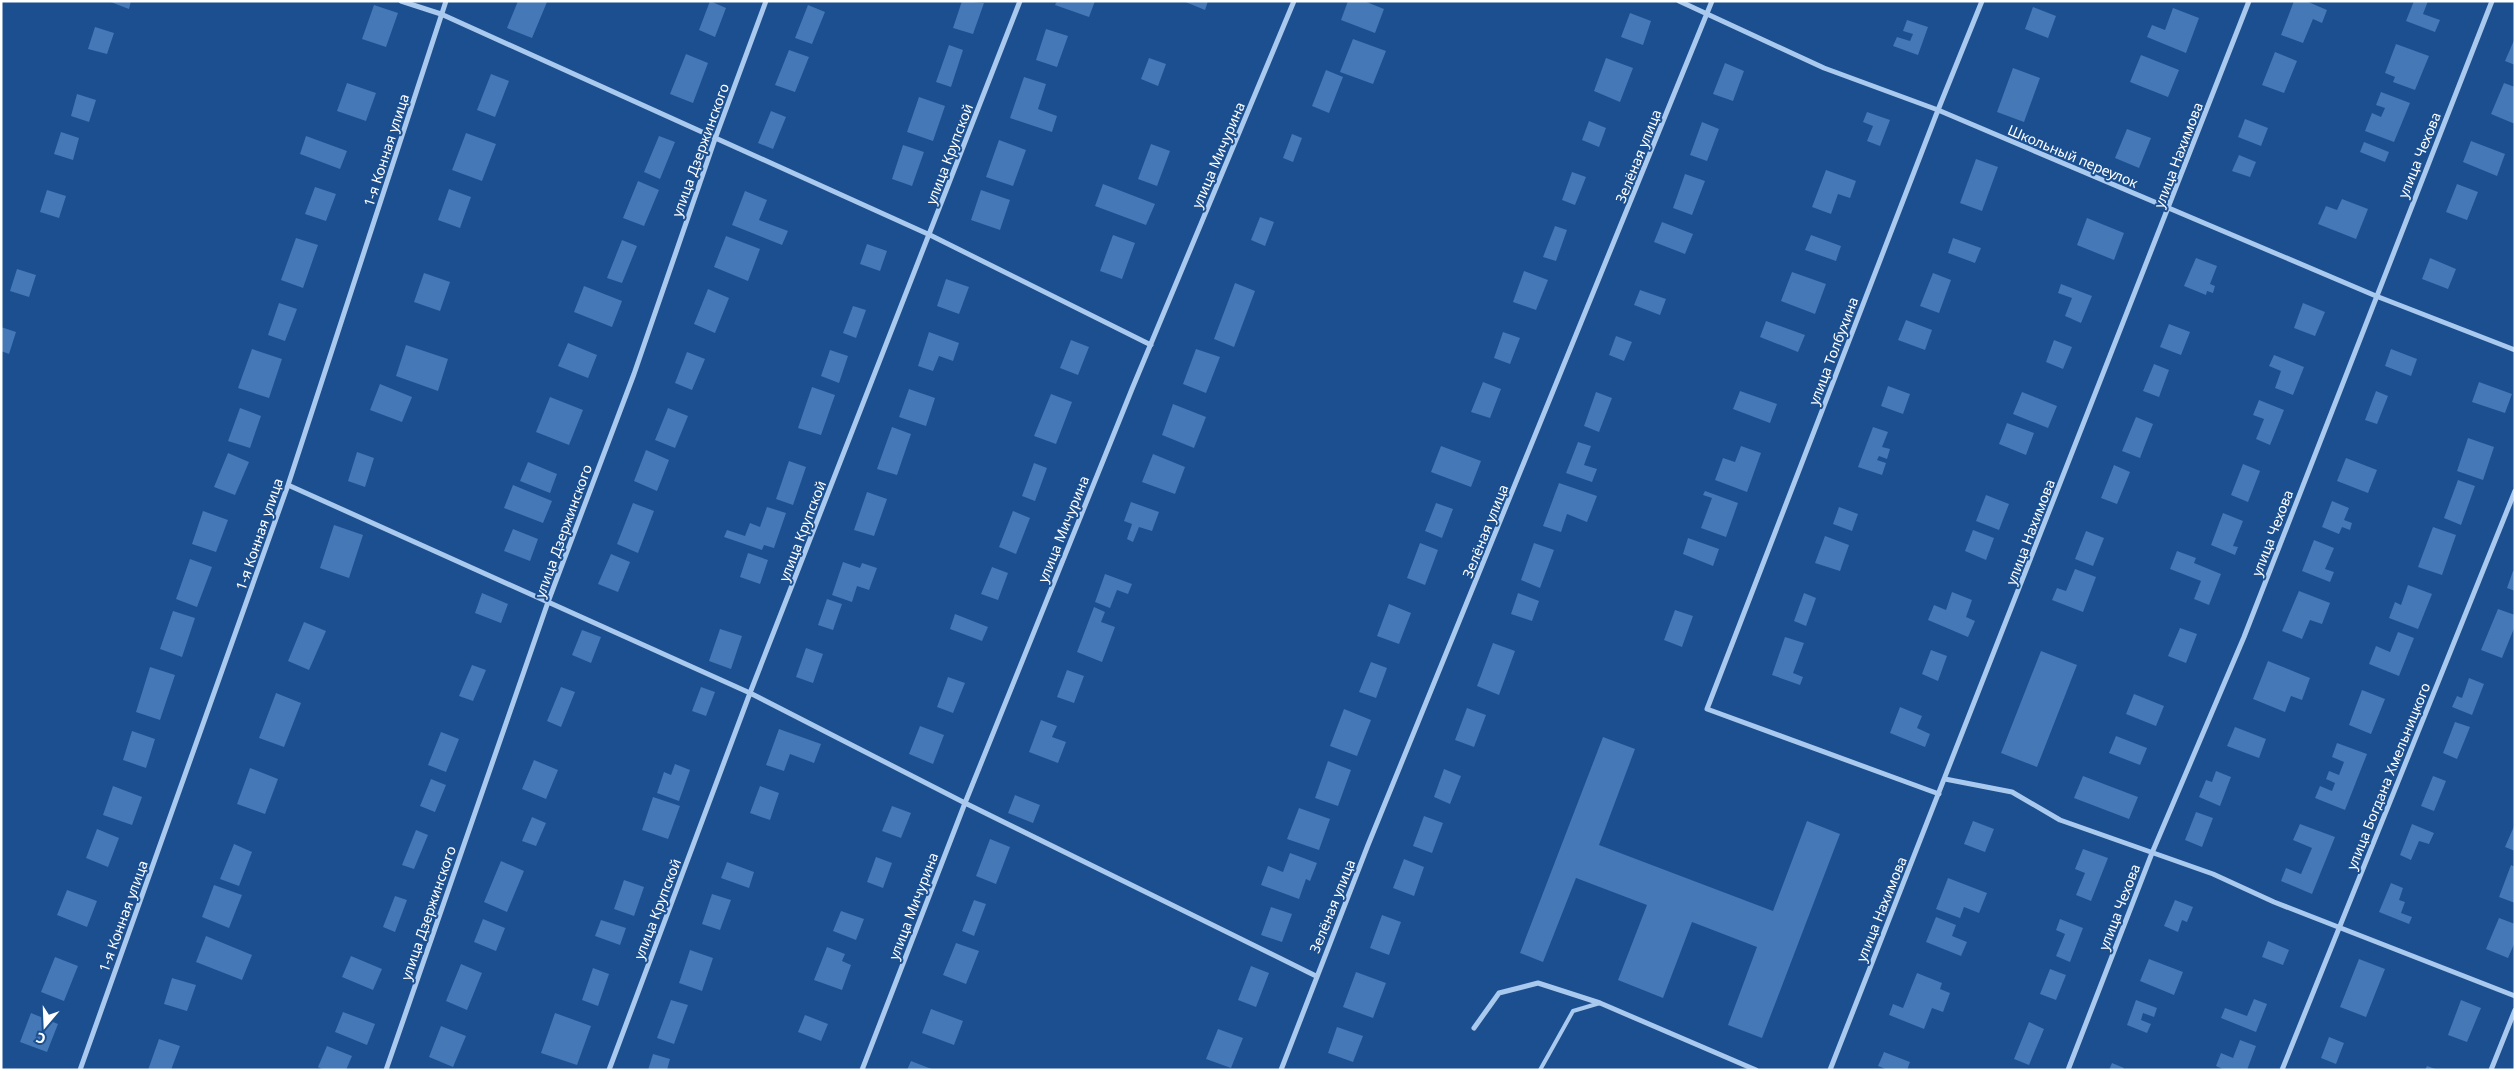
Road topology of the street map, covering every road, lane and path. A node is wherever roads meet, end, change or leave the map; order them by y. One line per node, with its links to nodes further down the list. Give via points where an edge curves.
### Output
1 (401, 1): 11 (street)
2 (446, 1): 11 (street, 1-я Конная улица)
3 (766, 1): 14 (street, улица Дзержинского)
4 (1020, 1): 16 (street, улица Крупской)
5 (1294, 1): 18 (street, улица Мичурина)
6 (1680, 1): 12 (street, Школьный переулок)
7 (1712, 1): 12 (street, Зелёная улица)
8 (1982, 1): 13 (street, улица Толбухина)
9 (2249, 1): 15 (street, улица Нахимова)
10 (2492, 1): 17 (street, улица Чехова)
11 (442, 14): 14 (street); 20 (street, 1-я Конная улица)
12 (1706, 15): 13 (street, Школьный переулок, via 1824,68); 29 (street, Зелёная улица)
13 (1938, 110): 15 (street, Школьный переулок); 25 (street, улица Толбухина, via 1707,709)
14 (715, 139): 16 (street); 22 (street, улица Дзержинского, via 634,374)
15 (2169, 209): 17 (street, Школьный переулок); 24 (street, улица Нахимова)
16 (930, 235): 18 (street); 23 (street, улица Крупской)
17 (2376, 296): 19 (street, Школьный переулок); 27 (street, улица Чехова, via 2244,638)
18 (1151, 345): 26 (street, улица Мичурина)
19 (2515, 350)
20 (288, 485): 22 (street); 34 (street, 1-я Конная улица)
21 (2515, 491): 28 (street, улица Богдана Хмельницкого)
22 (548, 602): 23 (street); 35 (street, улица Дзержинского)
23 (750, 693): 26 (street); 36 (street, улица Крупской)
24 (1945, 779): 25 (street, улица Нахимова); 27 (street, via 2012,792 2060,820)
25 (1939, 794): 41 (street, улица Нахимова)
26 (965, 803): 29 (street); 37 (street, улица Мичурина)
27 (2152, 853): 28 (street, via 2213,874 2274,902); 42 (street, улица Чехова)
28 (2339, 926): 30 (street); 43 (street, улица Богдана Хмельницкого)
29 (1316, 976): 38 (street, Зелёная улица)
30 (2515, 996)
31 (1600, 1003): 33 (street, via 1538,983 1499,993); 39 (lane, via 1573,1011); 40 (street)
32 (2515, 1010): 44 (street)
33 (1474, 1028)
34 (80, 1070)
35 (386, 1070)
36 (609, 1070)
37 (862, 1070)
38 (1280, 1070)
39 (1540, 1070)
40 (1756, 1070)
41 (1830, 1070)
42 (2068, 1070)
43 (2282, 1070)
44 (2491, 1070)

